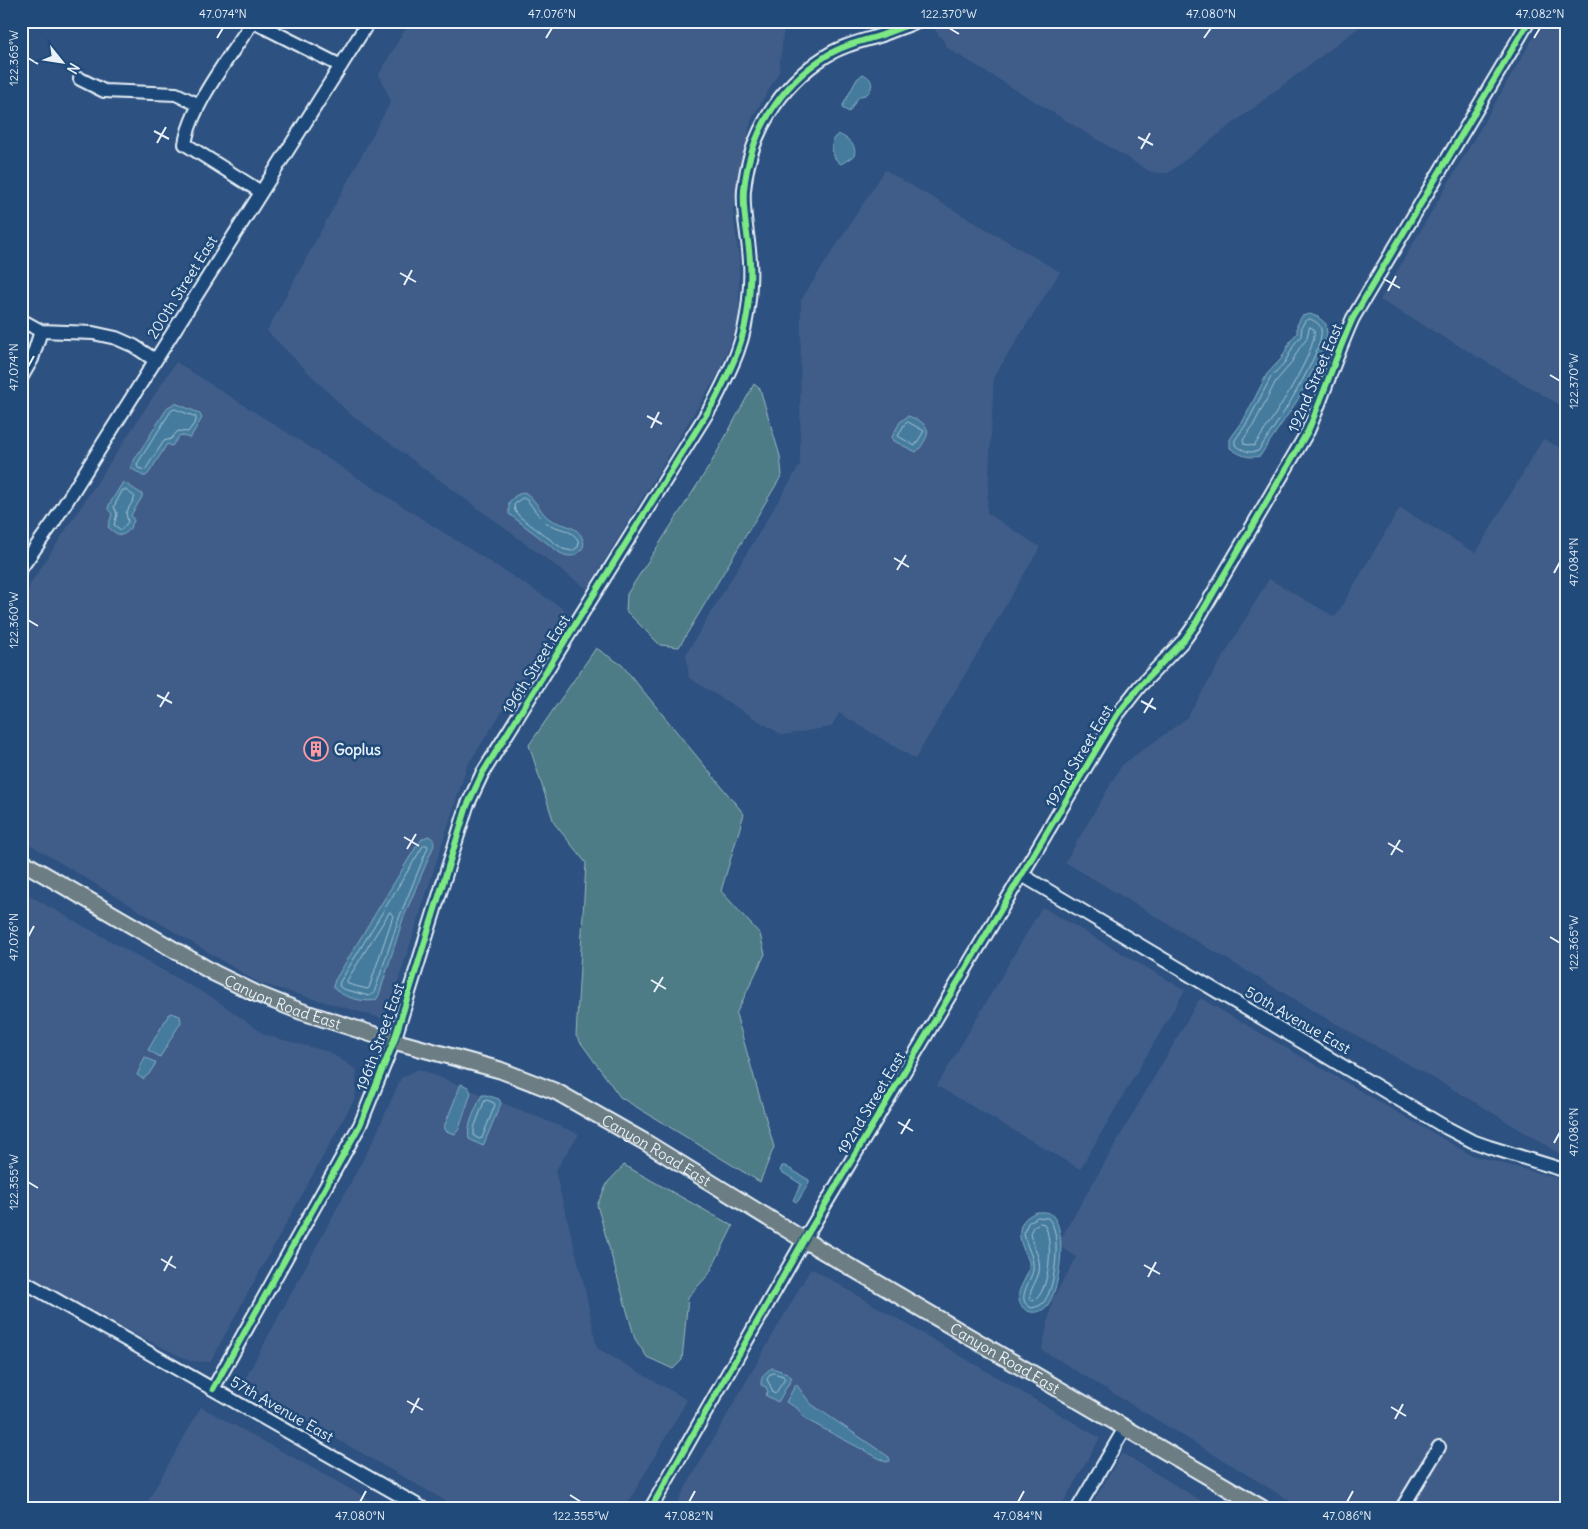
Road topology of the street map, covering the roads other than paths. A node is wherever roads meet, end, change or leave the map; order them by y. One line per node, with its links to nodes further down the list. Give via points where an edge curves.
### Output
1 (368, 21): 5 (street, 200th Street East)
2 (918, 21): 16 (street, 196th Street East, via 850,44 828,55 782,94 763,122 750,158 744,191 750,262 749,298 745,331 734,363 714,402 482,774 465,813)
3 (1529, 21): 15 (street, 192nd Street East, via 1354,318 1308,431 1235,558 1184,640 1138,687 1117,715)
4 (252, 22): 5 (street); 7 (street)
5 (341, 66): 8 (street, 200th Street East)
6 (80, 79): 7 (street, via 104,91 176,94)
7 (199, 105): 8 (street, via 187,131 185,144)
8 (261, 192): 11 (street, 200th Street East)
9 (21, 320): 10 (street)
10 (40, 331): 11 (street, via 93,333 116,338); 12 (street, via 32,359)
11 (155, 360): 13 (street, 200th Street East)
12 (21, 378)
13 (21, 568)
14 (21, 861): 16 (main road, Canyon Road East, via 231,982 300,1011)
15 (1022, 875): 17 (street, 50th Avenue East, via 1472,1141); 18 (street, 192nd Street East)
16 (394, 1041): 18 (main road, Canyon Road East, via 500,1070 557,1092); 20 (street, 196th Street East, via 360,1125)
17 (1567, 1171)
18 (804, 1240): 21 (main road, Canyon Road East); 24 (street, 192nd Street East)
19 (21, 1280): 20 (street, 57th Avenue East)
20 (213, 1389): 23 (street, 57th Avenue East)
21 (1125, 1428): 25 (street); 26 (main road, Canyon Road East)
22 (1439, 1447): 27 (street)
23 (422, 1508)
24 (651, 1508)
25 (1078, 1508)
26 (1262, 1508)
27 (1402, 1508)

